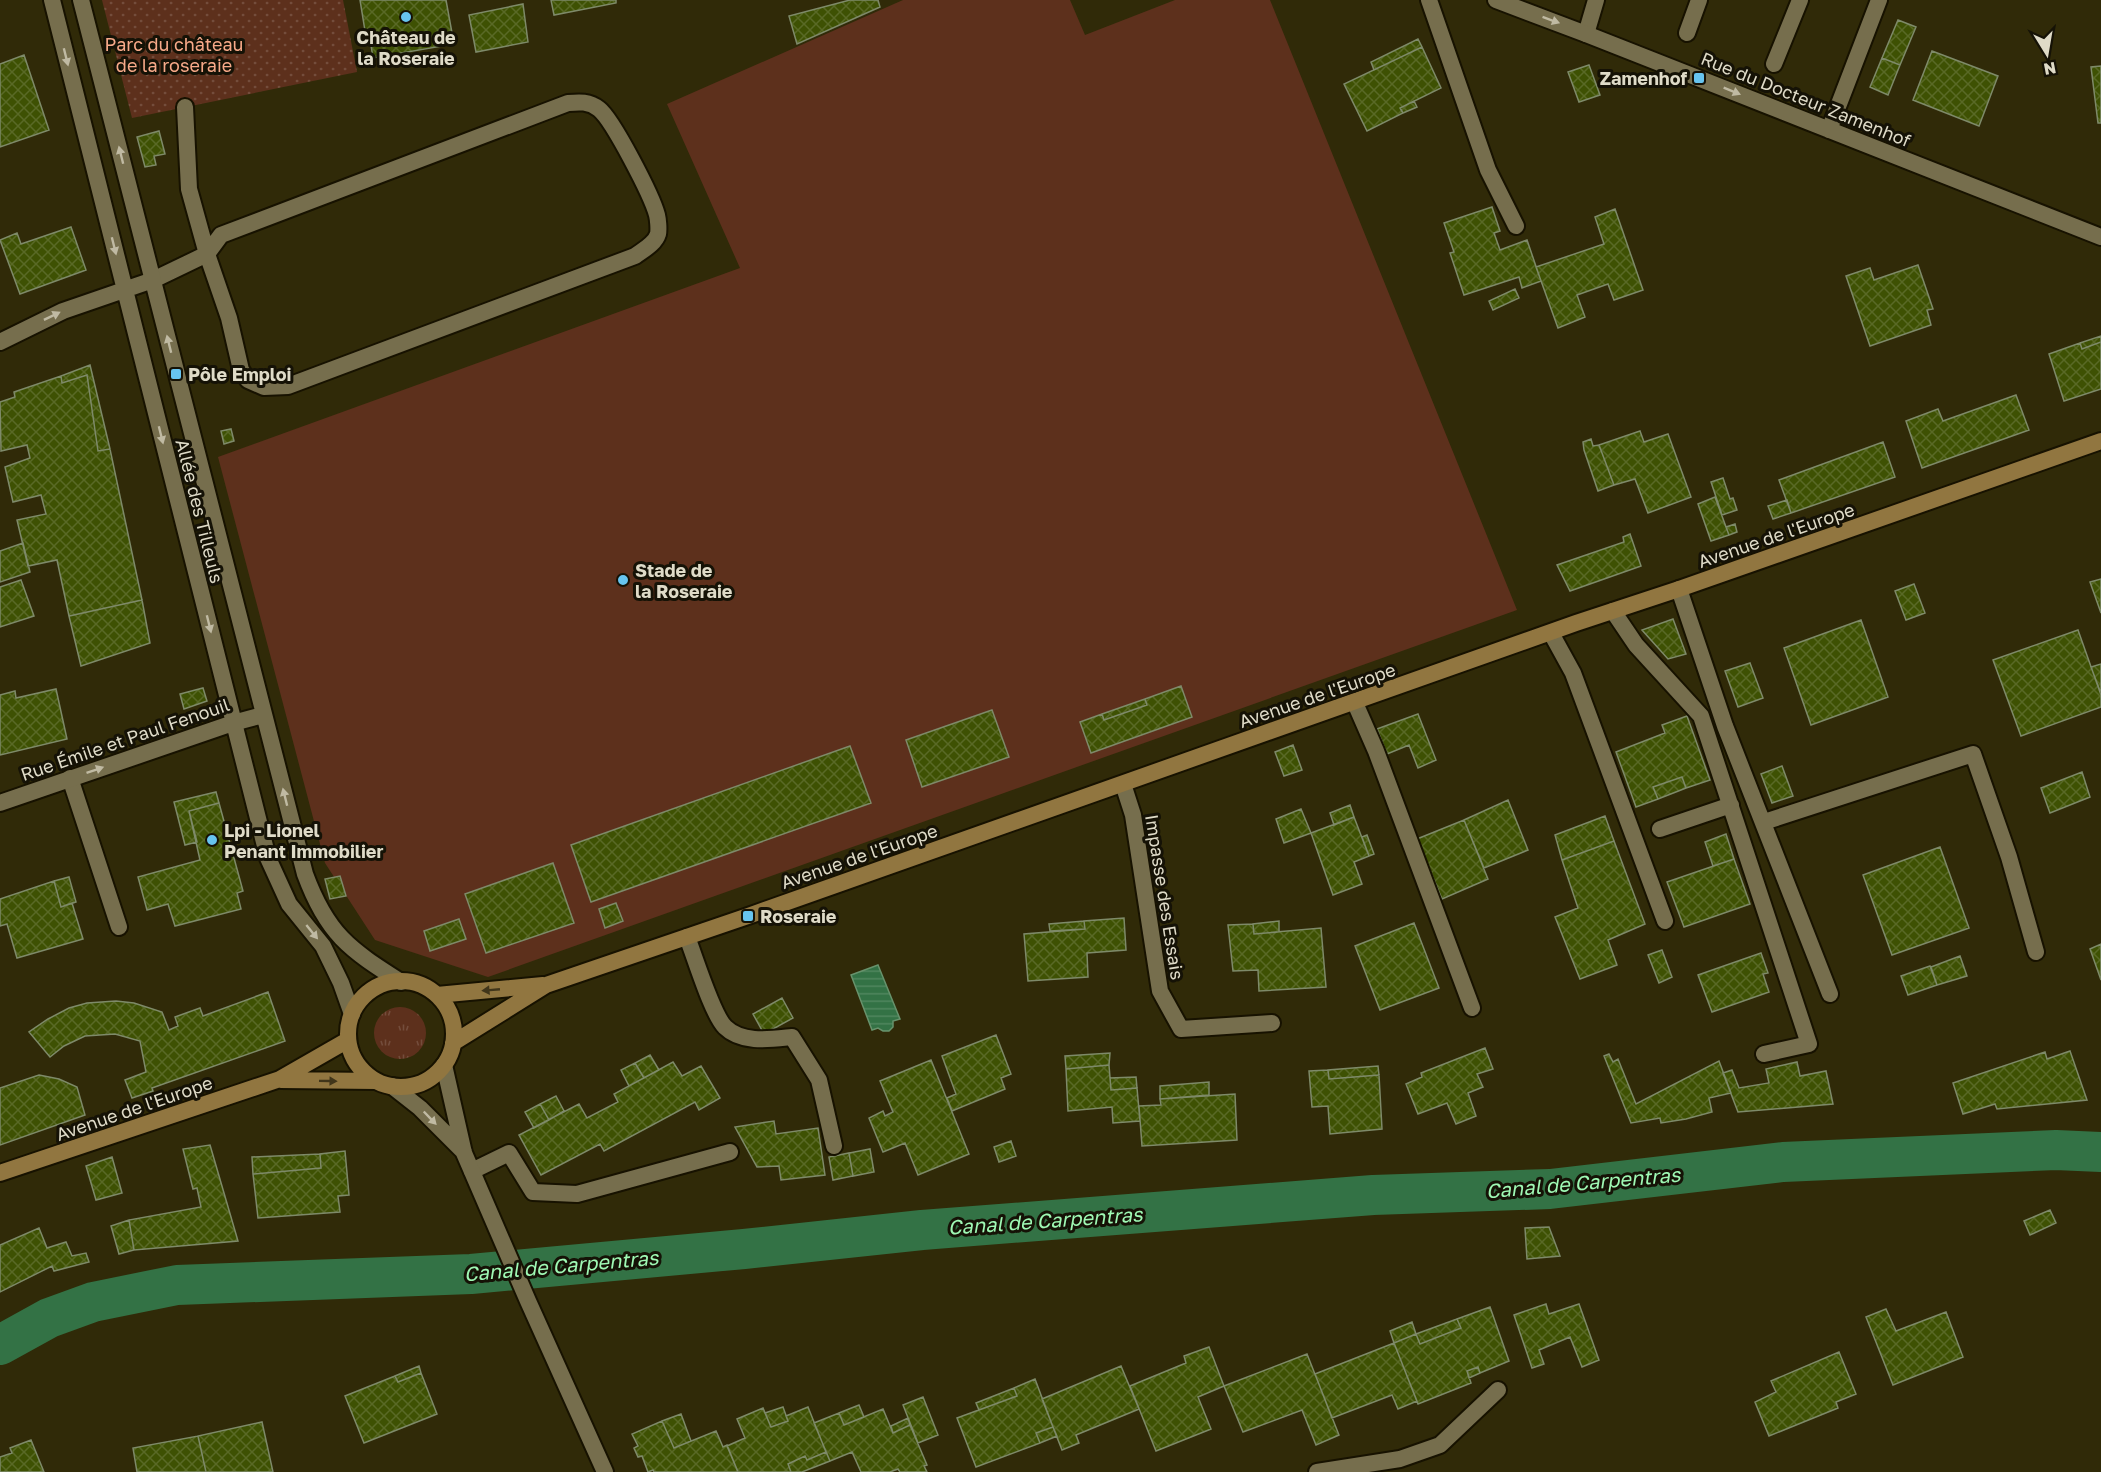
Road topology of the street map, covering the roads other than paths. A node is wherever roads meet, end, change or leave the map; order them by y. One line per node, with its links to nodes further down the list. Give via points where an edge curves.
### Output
1 (52, 0): 18 (street, Allée des Tilleuls, one-way to 18)
2 (81, 0): 17 (street, Allée des Tilleuls, one-way to 2)
3 (1429, 0): 14 (street, via 1488,170)
4 (1496, 0): 10 (street, Rue du Docteur Zamenhof, one-way to 10)
5 (1596, 0): 10 (street)
6 (1699, 0): 9 (street)
7 (1800, 0): 11 (street)
8 (1879, 0): 13 (street)
9 (1687, 33)
10 (1587, 34): 13 (street, Rue du Docteur Zamenhof, one-way to 13)
11 (1774, 64)
12 (185, 107): 16 (street, via 189,189)
13 (1829, 130): 15 (street, Rue du Docteur Zamenhof)
14 (1516, 226)
15 (2100, 235)
16 (207, 254): 16 (street, via 241,370 248,380 264,387 288,386 635,256 658,234 658,216 609,121 598,108 577,102 221,235); 17 (street)
17 (153, 280): 18 (street); 25 (street, Allée des Tilleuls, one-way to 17)
18 (125, 290): 19 (street, one-way to 18, via 63,310); 26 (street, Allée des Tilleuls, one-way to 26)
19 (0, 342)
20 (2101, 441): 21 (main road, Avenue de l'Europe)
21 (1679, 589): 22 (main road, Avenue de l'Europe); 31 (street, via 1725,726)
22 (1613, 612): 23 (main road, Avenue de l'Europe); 30 (street, via 1636,645 1701,716)
23 (1551, 633): 24 (main road, Avenue de l'Europe); 33 (street, via 1573,673)
24 (1355, 703): 28 (main road, Avenue de l'Europe); 41 (street)
25 (264, 715): 26 (street, Rue Émile et Paul Fenouil); 37 (street, Allée des Tilleuls, one-way to 25, via 340,938 326,920 303,864)
26 (233, 723): 27 (street, Rue Émile et Paul Fenouil, one-way to 26); 42 (street, Allée des Tilleuls, one-way to 42, via 268,858 289,904 323,946)
27 (70, 778): 29 (street, Rue Émile et Paul Fenouil); 34 (street)
28 (1123, 784): 35 (main road, Avenue de l'Europe); 43 (street, Impasse des Essais, via 1133,815 1160,991 1181,1029)
29 (0, 802)
30 (1731, 805): 32 (street); 46 (street, via 1809,1044)
31 (1764, 822): 36 (street, via 1973,754 2009,857); 39 (street)
32 (1660, 829)
33 (1665, 921)
34 (119, 927)
35 (687, 938): 38 (main road, Avenue de l'Europe); 51 (street, via 726,1028 741,1036 765,1040 792,1037 819,1080)
36 (2036, 952)
37 (402, 982): 40 (main road, via 426,987); 42 (main road, via 372,990)
38 (546, 985): 40 (main road, Avenue de l'Europe, one-way to 40); 45 (main road, Avenue de l'Europe)
39 (1830, 994)
40 (436, 995): 45 (main road, via 451,1017)
41 (1472, 1008)
42 (352, 1014): 44 (main road)
43 (1272, 1023)
44 (348, 1040): 48 (main road, Avenue de l'Europe); 49 (main road, via 357,1064)
45 (453, 1042): 47 (main road)
46 (1764, 1054)
47 (444, 1065): 50 (main road, via 421,1083); 53 (street)
48 (280, 1080): 49 (main road, Avenue de l'Europe, one-way to 49); 55 (main road, Avenue de l'Europe)
49 (376, 1081): 50 (main road)
50 (392, 1086): 53 (street, one-way to 53)
51 (834, 1146)
52 (730, 1152): 54 (street, via 577,1194 533,1192 509,1153)
53 (464, 1153): 54 (street)
54 (472, 1171): 57 (street)
55 (0, 1173)
56 (1498, 1390): 58 (street, via 1440,1445 1400,1459)
57 (605, 1472)
58 (1319, 1472)

